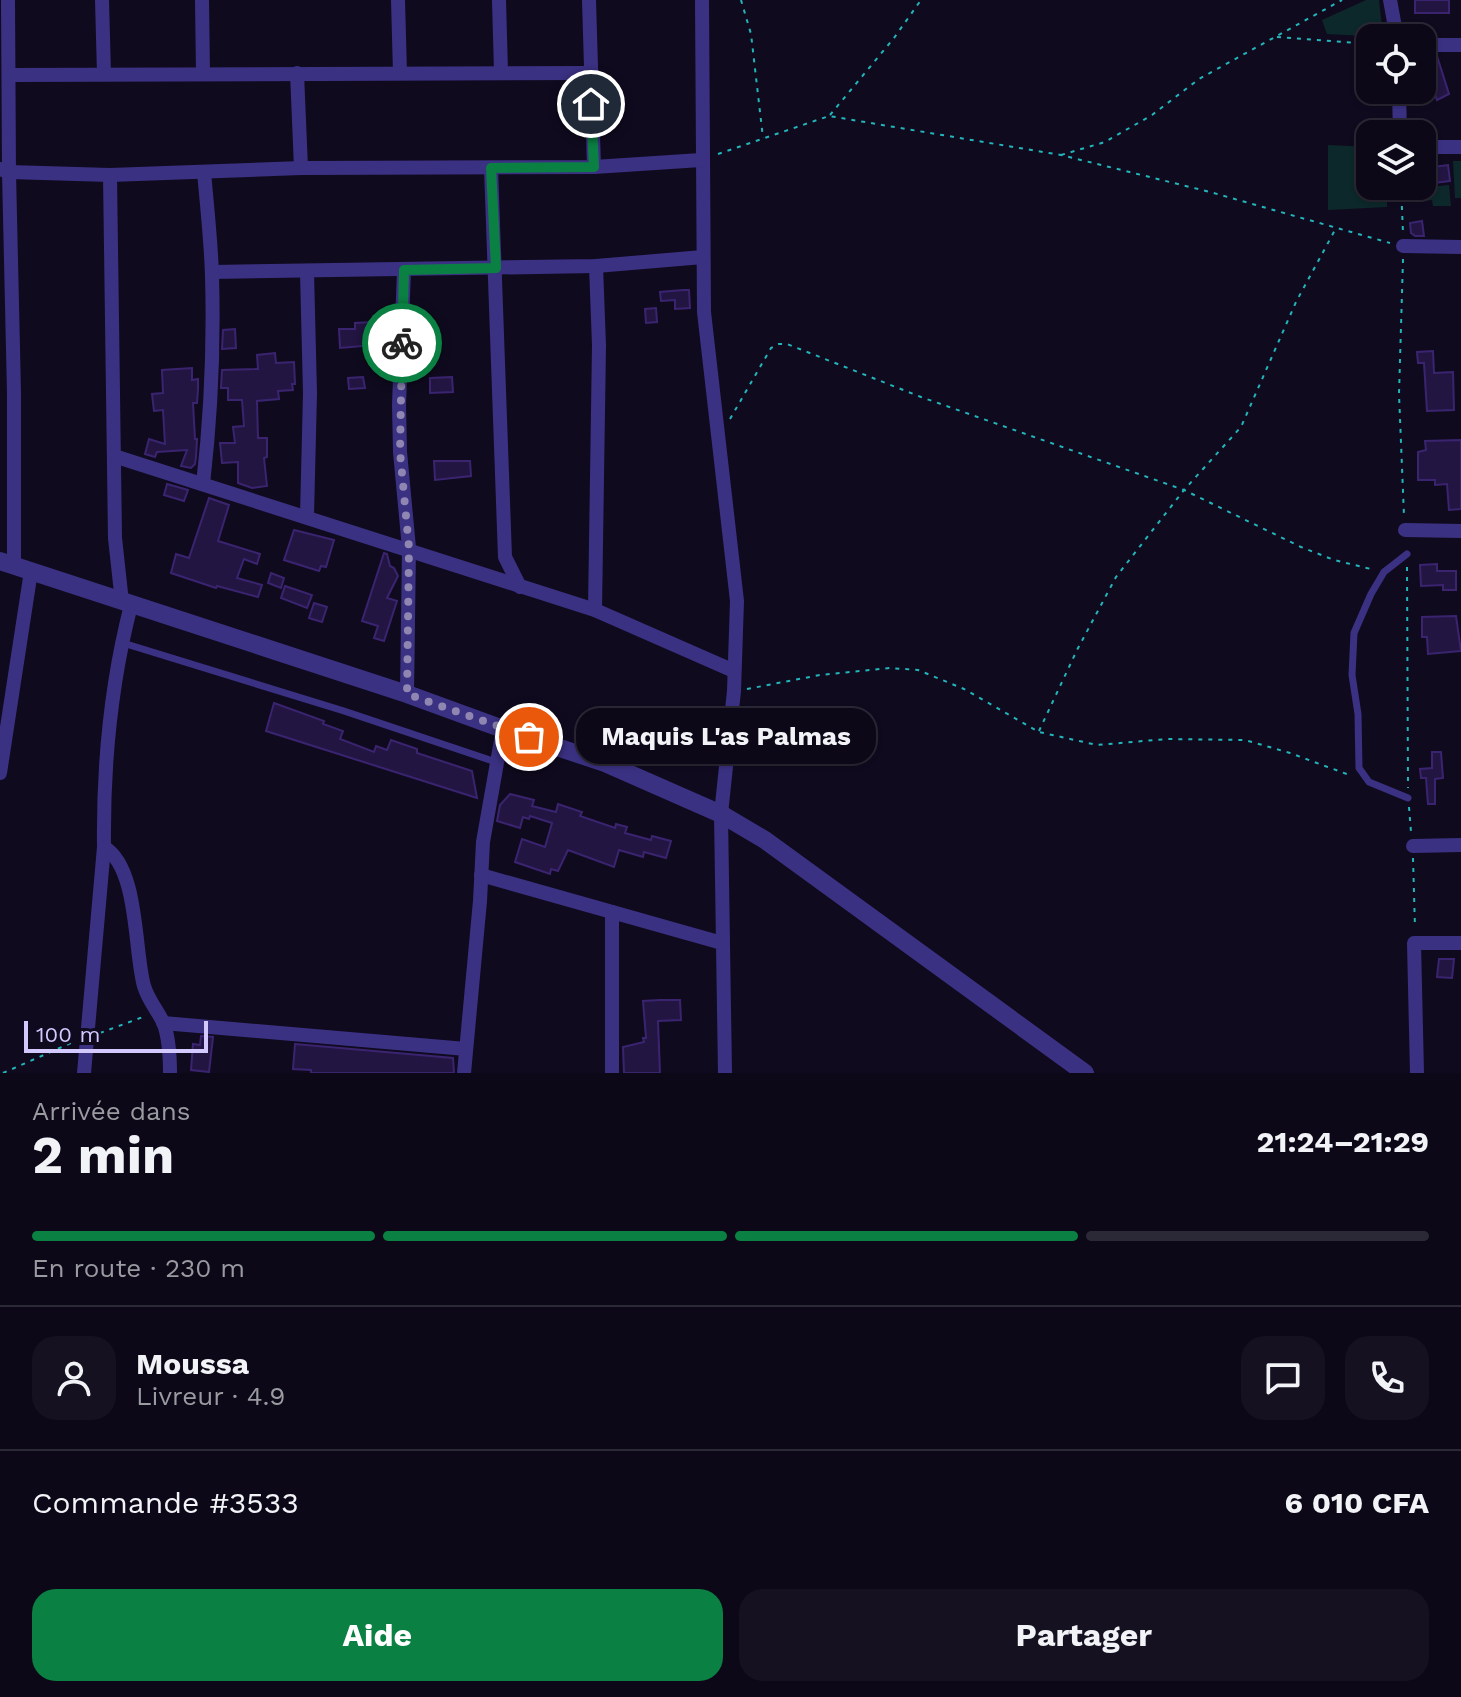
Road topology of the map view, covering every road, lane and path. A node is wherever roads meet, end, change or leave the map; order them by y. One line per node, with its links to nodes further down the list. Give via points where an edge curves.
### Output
1 (8, 0): 23 (street)
2 (102, 0): 22 (street)
3 (202, 0): 18 (street)
4 (398, 0): 20 (street)
5 (499, 0): 17 (street)
6 (589, 0): 21 (street)
7 (702, 0): 29 (street)
8 (741, 0): 25 (path, via 751,34)
9 (921, 0): 24 (path)
10 (1342, 0): 13 (path)
11 (1390, 0): 12 (street)
12 (1394, 24)
13 (1276, 37): 14 (path); 28 (path, via 1199,79 1105,142)
14 (1356, 43)
15 (1436, 45): 16 (street)
16 (1461, 45)
17 (501, 72): 20 (street); 21 (street)
18 (203, 73): 19 (street); 22 (street)
19 (297, 73): 20 (street); 31 (street)
20 (400, 73)
21 (590, 73): 30 (street)
22 (104, 74): 23 (street)
23 (10, 75): 33 (street)
24 (829, 116): 25 (path); 28 (path)
25 (763, 139): 29 (path)
26 (1436, 147): 27 (street)
27 (1461, 147)
28 (1061, 155): 36 (path)
29 (701, 160): 30 (street); 39 (street)
30 (594, 167): 32 (street)
31 (301, 168): 32 (street); 34 (street)
32 (491, 168): 41 (street)
33 (4, 170): 35 (street); 45 (street)
34 (204, 172): 35 (street); 43 (street)
35 (110, 175): 47 (street)
36 (1335, 229): 37 (path); 49 (path, via 1241,427)
37 (1403, 246): 38 (street)
38 (1461, 247)
39 (703, 257): 40 (street); 46 (street)
40 (596, 266): 41 (street); 61 (street)
41 (496, 268): 42 (street); 55 (street)
42 (404, 270): 44 (street); 53 (street, via 399,405)
43 (212, 272): 44 (street); 48 (street)
44 (307, 272): 50 (street)
45 (7, 410): 56 (street)
46 (718, 440): 49 (path, via 771,348 787,344); 63 (street, via 737,601)
47 (114, 456): 48 (street); 60 (street, via 115,538)
48 (203, 484): 50 (street)
49 (1184, 490): 57 (path, via 1301,547); 68 (path, via 1116,577)
50 (307, 516): 53 (street)
51 (1405, 530): 52 (street)
52 (1461, 531)
53 (409, 548): 58 (street); 65 (street)
54 (1407, 554): 57 (lane)
55 (505, 557): 58 (street); 59 (street)
56 (15, 566): 60 (street); 66 (street)
57 (1384, 572): 71 (lane, via 1354,633 1359,768)
58 (481, 574): 59 (street)
59 (520, 587): 61 (street)
60 (126, 603): 62 (street); 65 (street)
61 (595, 610): 63 (street)
62 (121, 642): 69 (lane); 76 (street, via 103,806)
63 (734, 671): 64 (street)
64 (734, 691): 68 (path, via 820,675 918,670 964,689); 73 (street)
65 (407, 694): 67 (street)
66 (4, 704): 70 (street)
67 (503, 729): 69 (street); 73 (street, via 605,763)
68 (1039, 732): 71 (path, via 1097,745 1245,740)
69 (497, 763): 77 (street)
70 (0, 773)
71 (1369, 782): 72 (lane)
72 (1408, 798)
73 (721, 814): 79 (street); 88 (street, via 882,923)
74 (1461, 845): 75 (street)
75 (1413, 846)
76 (104, 847): 81 (street, via 113,852 127,887 144,985); 83 (street)
77 (481, 875): 78 (street); 82 (street)
78 (612, 912): 79 (street); 86 (street)
79 (722, 943): 87 (street)
80 (1461, 943): 89 (street, via 1414,943)
81 (163, 1023): 82 (street); 84 (street)
82 (466, 1049): 85 (street)
83 (84, 1073)
84 (170, 1073)
85 (464, 1073)
86 (612, 1073)
87 (725, 1073)
88 (1085, 1073)
89 (1417, 1073)

